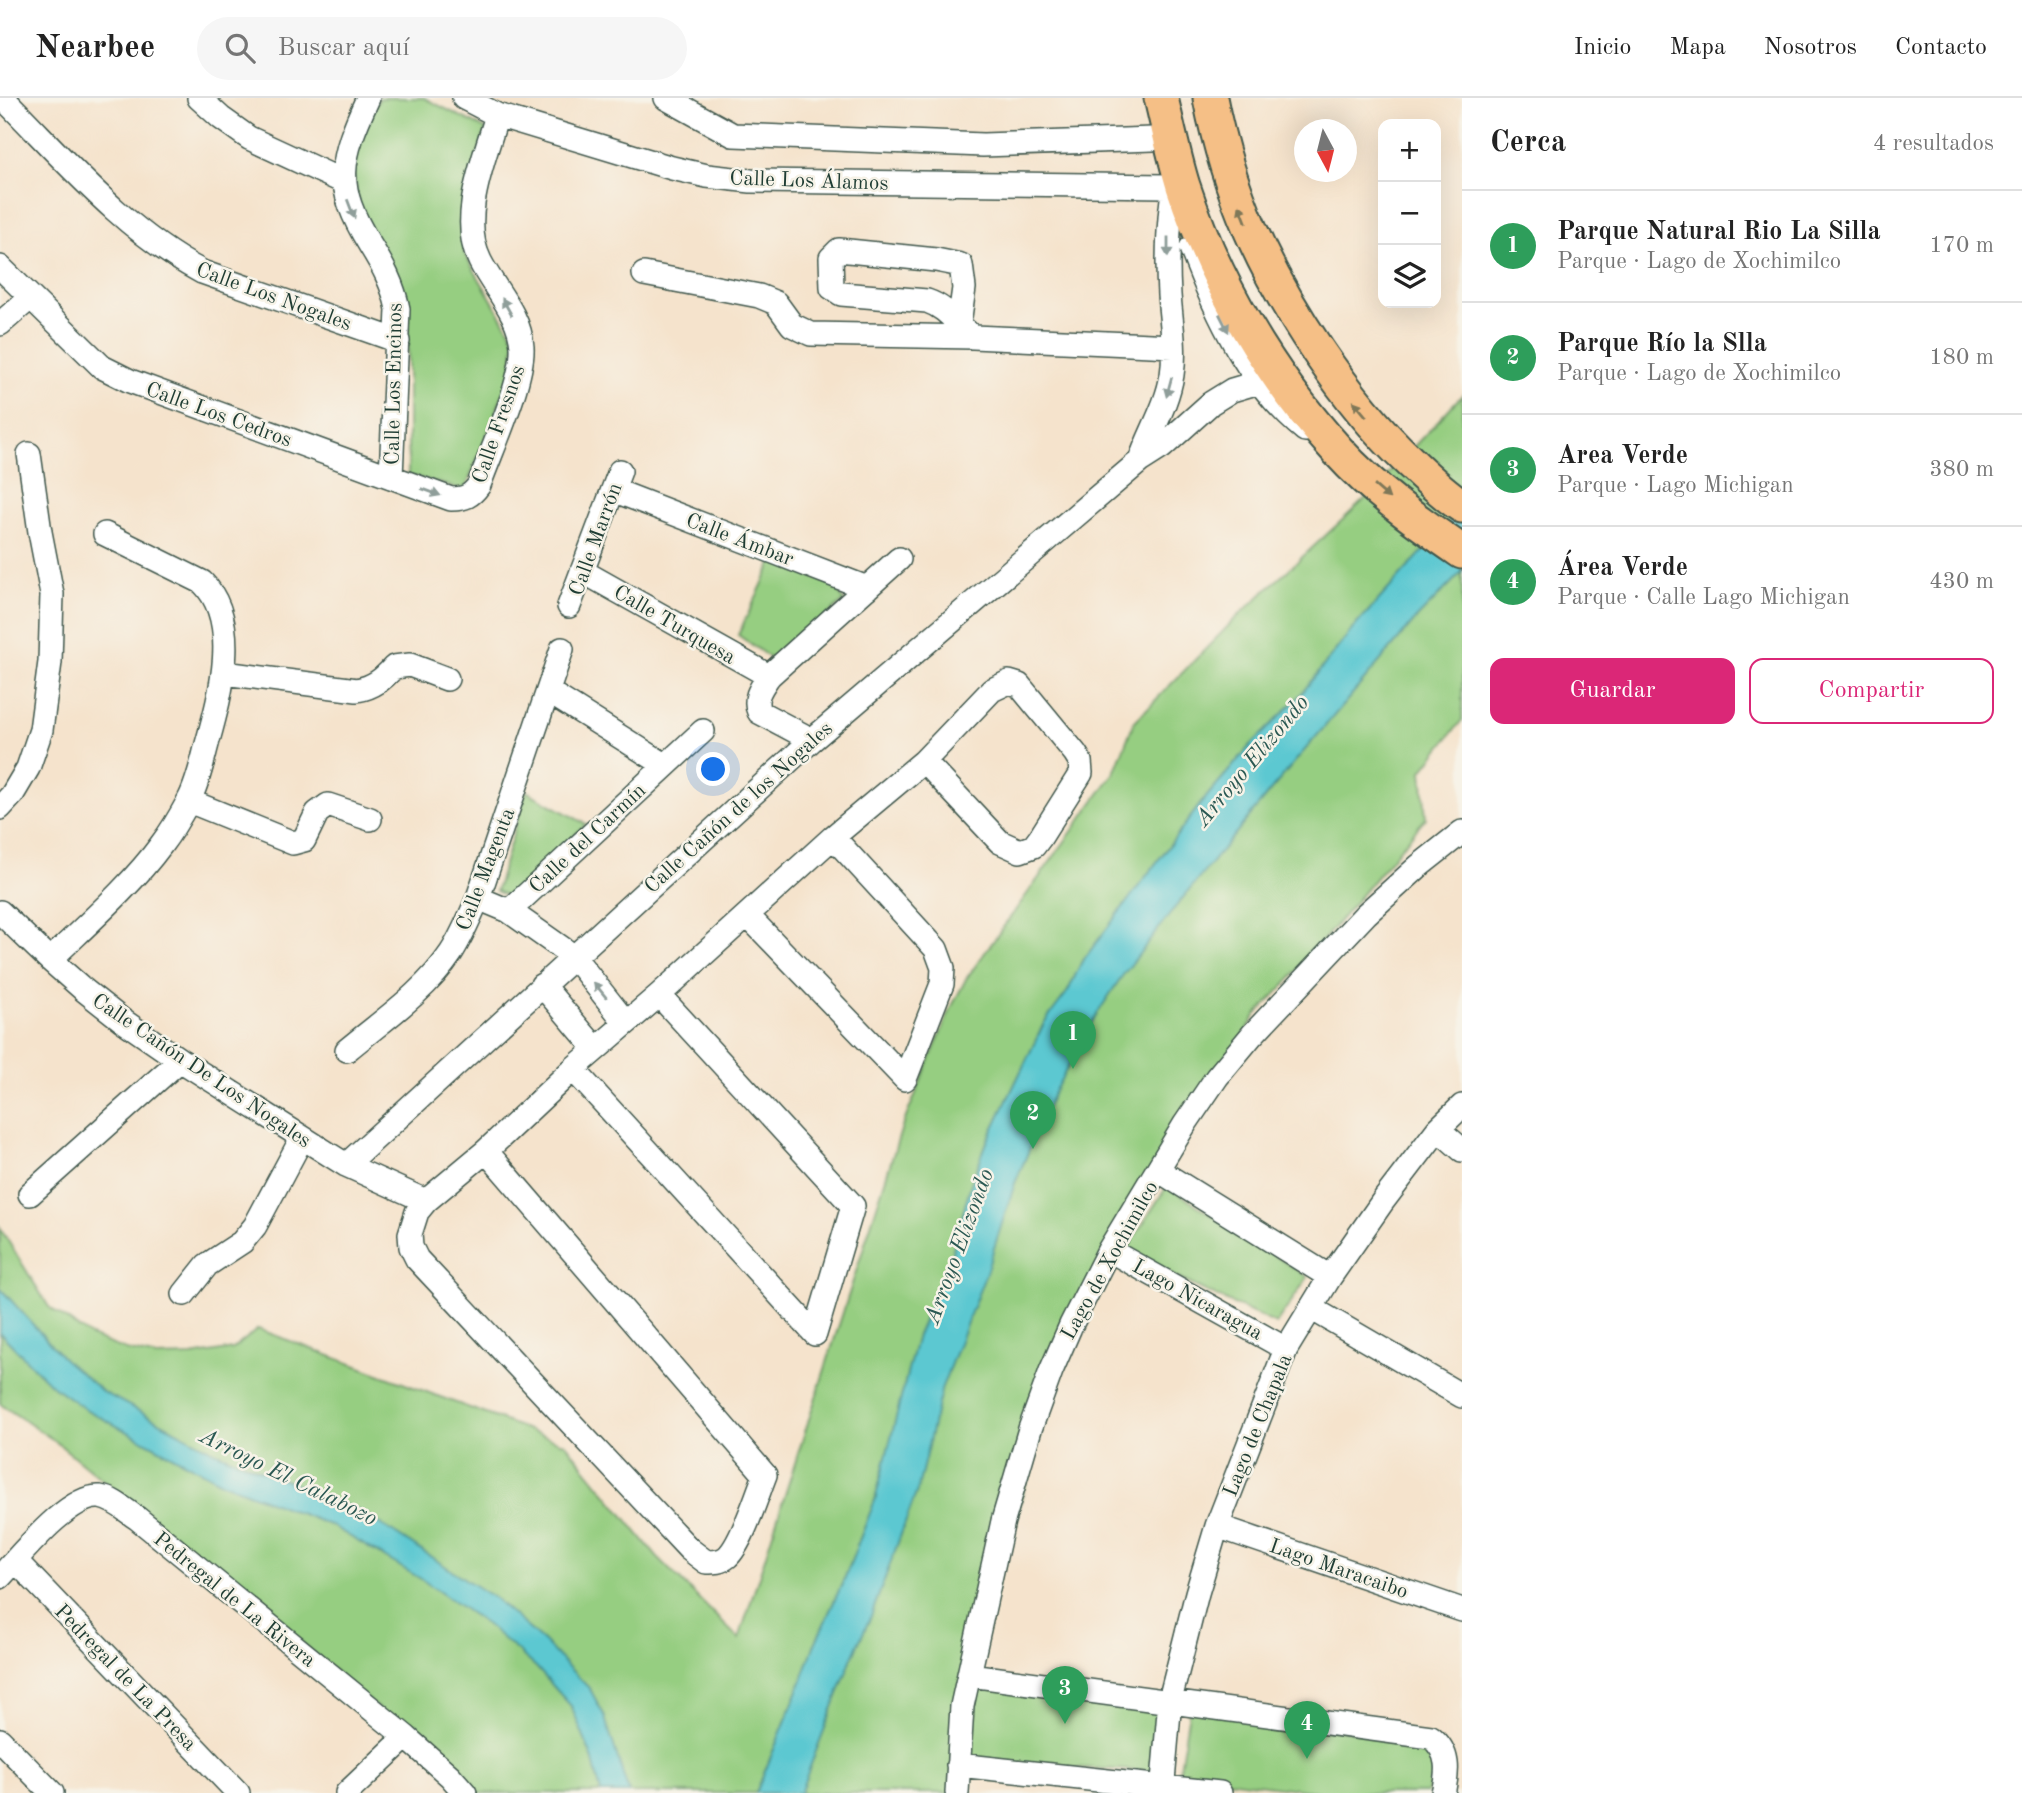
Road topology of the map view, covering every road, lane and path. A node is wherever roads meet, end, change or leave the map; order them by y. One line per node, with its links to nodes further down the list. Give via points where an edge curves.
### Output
1 (3, 98): 20 (street, Calle Los Nogales, via 121,216 173,257 202,272)
2 (198, 98): 11 (street, via 249,138)
3 (368, 98): 11 (street, Calle Los Encinos, via 349,138)
4 (464, 98): 9 (street, Calle Los Álamos)
5 (666, 98): 10 (street, via 733,135 983,145)
6 (1146, 98): 10 (street)
7 (1161, 98): 23 (highway, via 1183,185 1215,266 1282,383)
8 (1210, 98): 29 (highway, one-way to 8, via 1383,437 1346,393 1294,315 1237,200)
9 (497, 115): 12 (street, Calle Los Álamos, via 707,176); 28 (street, Calle Fresnos, one-way to 9, via 519,372 522,348 519,330 472,242 473,202)
10 (1153, 139): 12 (street)
11 (344, 182): 20 (street, Calle Los Encinos, one-way to 20, via 357,224 394,288)
12 (1170, 193): 15 (street); 16 (street, Calle Cañón de los Nogales, one-way to 16)
13 (0, 267): 17 (street, Calle Los Cedros)
14 (644, 274): 19 (street, via 759,296 776,303 792,325 811,334)
15 (1205, 285): 16 (street); 22 (street, one-way to 22)
16 (1169, 295): 21 (street, Calle Cañón de los Nogales)
17 (30, 298): 18 (street); 26 (street, Calle Los Cedros, via 102,367 130,382)
18 (0, 324)
19 (966, 330): 19 (street, via 941,306 927,301 841,294 832,288 831,258 839,250 961,265); 21 (street)
20 (398, 341): 26 (street, Calle Los Encinos)
21 (1173, 346): 25 (street, Calle Cañón de los Nogales, one-way to 25, via 1166,397)
22 (1259, 382): 23 (street, via 1296,423); 25 (street, Calle Cañón de los Nogales, via 1231,390 1211,403)
23 (1339, 453): 31 (highway, one-way to 31, via 1387,497)
24 (29, 454): 46 (street, via 52,594 50,662 41,730 28,768)
25 (1140, 461): 42 (street, Calle Cañón de los Nogales)
26 (391, 477): 28 (street, Calle Los Cedros, one-way to 28, via 451,499)
27 (616, 481): 33 (street, Calle Marrón); 34 (street, Calle Ámbar)
28 (472, 495)
29 (1462, 506)
30 (105, 534): 37 (street, via 202,582 213,593 222,616)
31 (1455, 547)
32 (899, 559): 34 (street)
33 (582, 571): 35 (street, Calle Marrón); 38 (street, Calle Turquesa)
34 (867, 588): 38 (street)
35 (569, 606)
36 (562, 649): 40 (street, Calle Magenta)
37 (224, 673): 39 (street, via 357,690 376,684 394,667 410,665); 45 (street)
38 (769, 676): 42 (street, via 758,694 758,709)
39 (447, 679)
40 (549, 692): 44 (street); 50 (street, Calle Magenta)
41 (703, 731): 44 (street, Calle del Carmín)
42 (812, 740): 54 (street, Calle Cañón de los Nogales)
43 (924, 761): 43 (street, via 1000,842 1020,851 1028,850 1040,838 1081,773 1080,761 1052,723 1019,685 1009,682 992,690); 49 (street)
44 (665, 765): 51 (street, Calle del Carmín)
45 (189, 801): 47 (street, via 293,843 304,841 317,813 328,806); 55 (street, via 161,846)
46 (0, 808)
47 (370, 819)
48 (1462, 832): 69 (street, Lago de Xochimilco, via 1366,914 1252,1035 1202,1098)
49 (834, 837): 53 (street); 53 (street, via 941,958 942,984 905,1079)
50 (478, 898): 51 (street); 59 (street, Calle Magenta, via 461,936 436,972)
51 (509, 911): 54 (street)
52 (0, 912): 55 (street, Calle Cañón De Los Nogales)
53 (747, 915): 57 (street)
54 (573, 956): 56 (street, Calle Cañón de los Nogales); 58 (street, one-way to 54)
55 (50, 960): 61 (street, Calle Cañón De Los Nogales, via 122,1020)
56 (542, 985): 60 (street); 68 (street, Calle Cañón de los Nogales)
57 (659, 995): 58 (street); 62 (street, via 853,1206 815,1334)
58 (626, 1023): 60 (street)
59 (346, 1049)
60 (596, 1049): 62 (street)
61 (180, 1060): 65 (street, Calle Cañón De Los Nogales); 70 (street)
62 (573, 1069): 67 (street)
63 (1462, 1106): 64 (street, Lago de Chapala)
64 (1438, 1129): 66 (street); 73 (street, Lago de Chapala)
65 (302, 1138): 68 (street, Calle Cañón De Los Nogales); 74 (street, via 256,1226 242,1242 207,1265)
66 (1462, 1150)
67 (486, 1151): 71 (street); 71 (street, via 765,1475 728,1557 706,1562 689,1549 417,1259 410,1234)
68 (346, 1165): 71 (street, Calle Cañón De Los Nogales)
69 (1158, 1170): 72 (street, Lago de Xochimilco); 73 (street)
70 (30, 1194)
71 (426, 1201)
72 (1110, 1250): 76 (street, Lago Nicaragua); 81 (street, Lago de Xochimilco, via 1071,1325 1030,1429 1003,1521)
73 (1330, 1277): 75 (street, Lago de Chapala)
74 (184, 1294)
75 (1311, 1308): 76 (street, Lago de Chapala); 77 (street)
76 (1286, 1349): 78 (street, Lago de Chapala)
77 (1462, 1396)
78 (1217, 1526): 80 (street, Lago Maracaibo); 82 (street, Lago de Chapala)
79 (8, 1569): 83 (street, Pedregal de La Rivera, via 54,1521 85,1497 114,1502); 89 (street, Pedregal de La Presa)
80 (1462, 1610)
81 (970, 1675): 82 (street); 85 (street, Lago de Xochimilco, via 962,1706)
82 (1170, 1700): 86 (street, via 1431,1737 1444,1752); 87 (street, Lago de Chapala)
83 (406, 1737): 90 (street); 91 (street, Pedregal de La Rivera)
84 (0, 1740): 88 (street)
85 (958, 1765): 87 (street); 92 (street, Lago de Xochimilco)
86 (1451, 1780)
87 (1163, 1789): 93 (street)
88 (52, 1793)
89 (238, 1793)
90 (347, 1793)
91 (465, 1793)
92 (957, 1793)
93 (1220, 1793)

